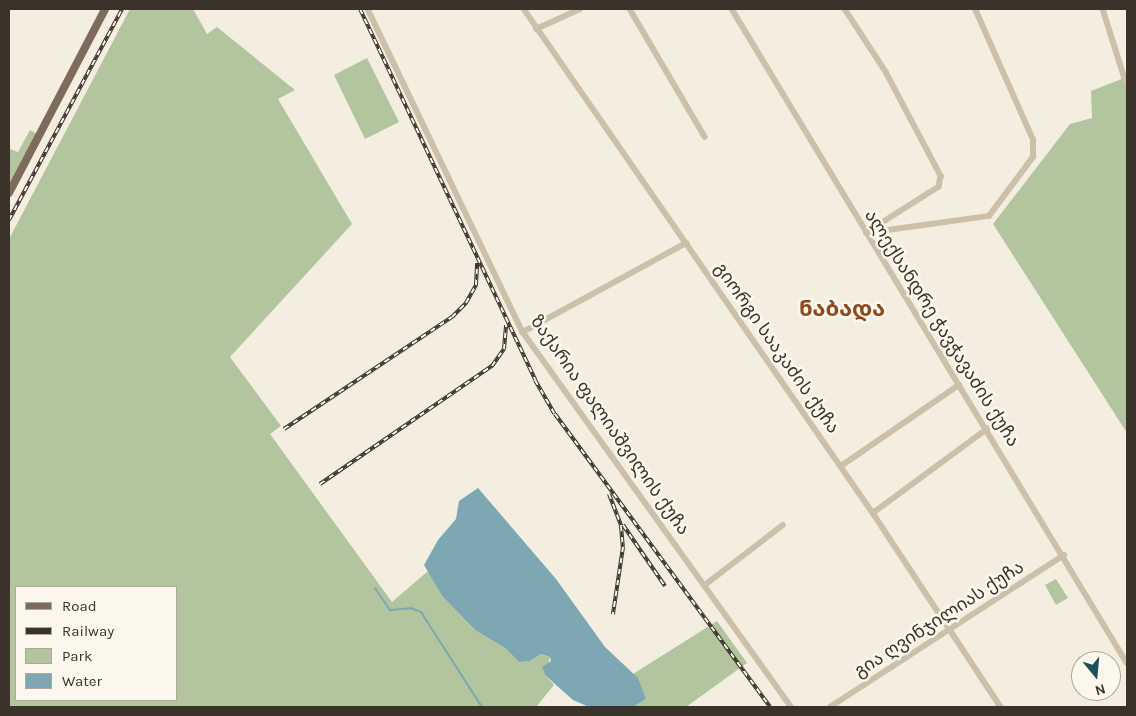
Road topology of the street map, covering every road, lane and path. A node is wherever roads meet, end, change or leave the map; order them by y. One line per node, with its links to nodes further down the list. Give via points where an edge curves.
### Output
1 (106, 9): 13 (main road)
2 (368, 9): 17 (street, ზაქარია ფალიაშვილის ქუჩა)
3 (524, 9): 10 (street, გიორგი სააკაძის ქუჩა)
4 (580, 9): 10 (street)
5 (630, 9): 12 (street)
6 (732, 9): 15 (street, ალექსანდრე ჭავჭავაძის ქუჩა)
7 (845, 9): 15 (street, via 886,72 941,176 938,187)
8 (975, 9): 15 (street, via 1033,140 1034,158 989,216)
9 (1103, 9): 11 (street)
10 (536, 29): 16 (street, გიორგი სააკაძის ქუჩა)
11 (1126, 82)
12 (706, 137)
13 (11, 187): 14 (main road)
14 (9, 193)
15 (866, 233): 18 (street, ალექსანდრე ჭავჭავაძის ქუჩა)
16 (686, 242): 17 (street); 20 (street, გიორგი სააკაძის ქუჩა)
17 (523, 332): 24 (street, ზაქარია ფალიაშვილის ქუჩა)
18 (959, 385): 19 (street, ალექსანდრე ჭავჭავაძის ქუჩა); 20 (street)
19 (987, 429): 21 (street); 23 (street, ალექსანდრე ჭავჭავაძის ქუჩა)
20 (841, 466): 21 (street, გიორგი სააკაძის ქუჩა)
21 (873, 513): 25 (street, გიორგი სააკაძის ქუჩა)
22 (783, 525): 24 (street)
23 (1064, 555): 25 (street, გია ღვინჯილიას ქუჩა); 26 (street, ალექსანდრე ჭავჭავაძის ქუჩა)
24 (705, 585): 27 (street, ზაქარია ფალიაშვილის ქუჩა)
25 (952, 630): 28 (street, გია ღვინჯილიას ქუჩა); 29 (street, გიორგი სააკაძის ქუჩა)
26 (1127, 663)
27 (791, 707)
28 (830, 707)
29 (1001, 707)

